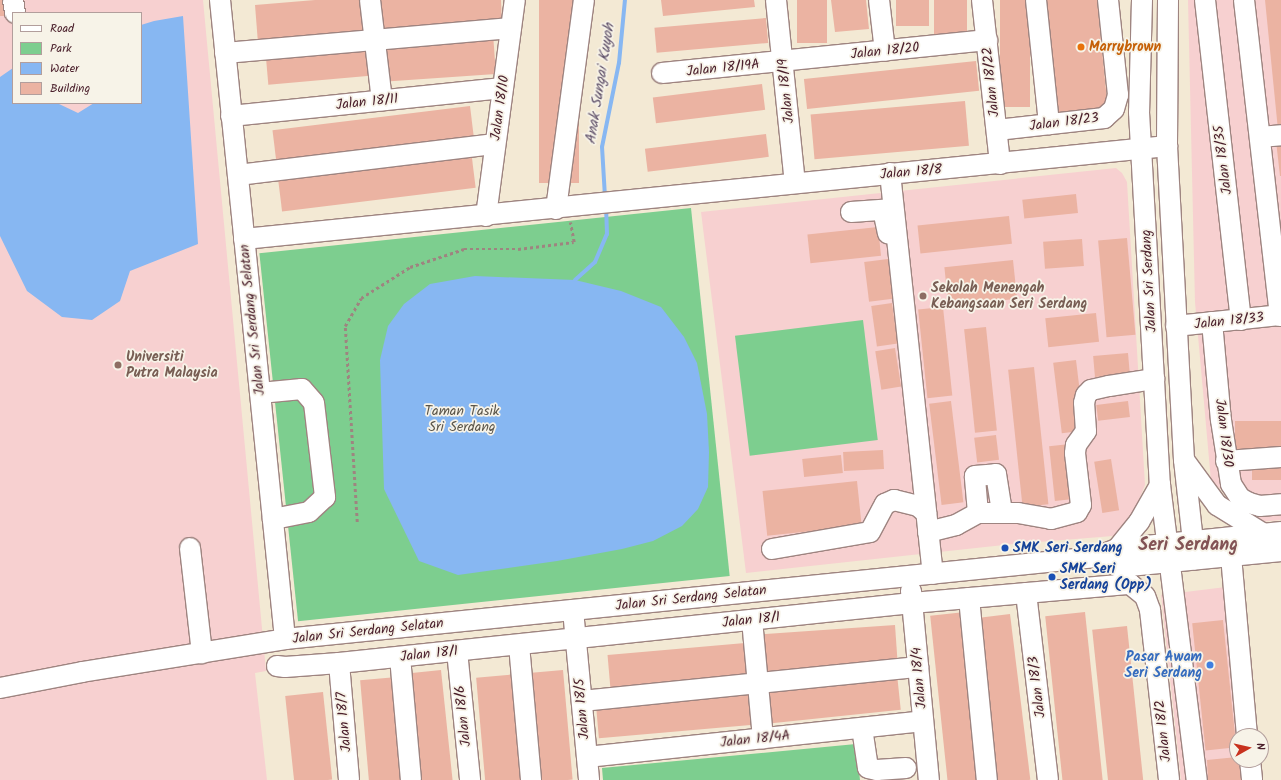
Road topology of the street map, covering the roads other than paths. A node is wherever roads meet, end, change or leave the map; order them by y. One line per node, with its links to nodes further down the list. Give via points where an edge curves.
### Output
1 (13, 0): 15 (street)
2 (220, 0): 20 (street, Jalan Sri Serdang Selatan)
3 (370, 0): 17 (street)
4 (515, 0): 16 (street, Jalan 18/10)
5 (584, 0): 40 (street)
6 (776, 0): 21 (street, Jalan 18/19)
7 (879, 0): 19 (street)
8 (982, 0): 18 (street, Jalan 18/22)
9 (1036, 0): 27 (street)
10 (1108, 0): 27 (street, Jalan 18/23, via 1118,95 1114,109 1104,118)
11 (1142, 0): 25 (street, Jalan Sri Serdang)
12 (1168, 0): 32 (street, Jalan Sri Serdang)
13 (1205, 0): 46 (street, Jalan 18/35)
14 (1244, 0): 30 (street)
15 (15, 12)
16 (511, 28): 17 (street); 23 (street, Jalan 18/10)
17 (375, 40): 20 (street); 24 (street)
18 (987, 40): 19 (street, Jalan 18/20); 28 (street, Jalan 18/22)
19 (885, 51): 21 (street, Jalan 18/20)
20 (225, 53): 26 (street, Jalan Sri Serdang Selatan)
21 (783, 62): 22 (street, Jalan 18/19A); 39 (street, Jalan 18/19)
22 (662, 74)
23 (503, 88): 24 (street, Jalan 18/11); 31 (street, Jalan 18/10)
24 (382, 100): 26 (street, Jalan 18/11)
25 (1139, 112): 33 (street, Jalan Sri Serdang); 34 (street)
26 (231, 116): 37 (street, Jalan Sri Serdang Selatan)
27 (1049, 124): 28 (street, Jalan 18/23)
28 (997, 130): 35 (street, Jalan 18/22)
29 (1281, 135): 30 (street)
30 (1260, 137): 45 (street)
31 (495, 144): 37 (street); 42 (street, Jalan 18/10)
32 (1167, 146): 33 (street, Jalan 18/8); 48 (street, Jalan Sri Serdang)
33 (1142, 150): 34 (street, Jalan 18/8); 38 (street, Jalan Sri Serdang)
34 (1114, 153): 35 (street, Jalan 18/8); 38 (street, via 1131,165)
35 (1000, 164): 36 (street, Jalan 18/8)
36 (890, 173): 39 (street, Jalan 18/8); 43 (street)
37 (238, 175): 44 (street, Jalan Sri Serdang Selatan)
38 (1143, 182): 49 (street, Jalan Sri Serdang)
39 (795, 183): 40 (street, Jalan 18/8)
40 (567, 208): 42 (street, Jalan 18/8)
41 (851, 212): 43 (street, via 883,210 888,236 892,238)
42 (486, 216): 44 (street, Jalan 18/8)
43 (897, 235): 59 (street)
44 (244, 239): 50 (street, Jalan Sri Serdang Selatan)
45 (1280, 315): 46 (street, Jalan 18/33)
46 (1241, 320): 47 (street, Jalan 18/33)
47 (1212, 322): 48 (street, Jalan 18/33); 53 (street, Jalan 18/30)
48 (1176, 326): 52 (street, Jalan Sri Serdang)
49 (1154, 380): 54 (street, Jalan Sri Serdang); 56 (street, via 1109,386 1091,390 1086,395 1086,431 1076,445 1075,453 1081,505 1077,512 1051,519)
50 (260, 393): 58 (street, Jalan Sri Serdang Selatan); 58 (street, via 302,389 314,402 324,489 324,497 308,512)
51 (1281, 457): 53 (street)
52 (1184, 460): 60 (street, via 1217,505); 64 (street, Jalan Sri Serdang)
53 (1226, 461): 55 (street, Jalan 18/30, via 1231,484 1240,498 1260,506)
54 (1160, 485): 63 (street, via 1139,522); 66 (street, Jalan Sri Serdang)
55 (1281, 504)
56 (1002, 512): 57 (street); 57 (street, via 996,474 974,476)
57 (978, 513): 59 (street, via 956,525)
58 (273, 519): 77 (street, Jalan Sri Serdang Selatan)
59 (927, 523): 62 (street, via 918,506 894,500 885,504 870,532); 69 (street)
60 (1273, 533): 64 (street)
61 (190, 548): 81 (street)
62 (772, 549)
63 (1117, 549): 66 (street, Jalan Sri Serdang Selatan); 68 (street, Jalan Sri Serdang Selatan)
64 (1194, 550): 66 (street); 67 (street)
65 (1281, 551): 67 (street)
66 (1169, 553): 68 (street, Jalan Sri Serdang Selatan, via 1119,567); 105 (street, Jalan Sri Serdang)
67 (1231, 556): 91 (street)
68 (1096, 557): 69 (street, Jalan Sri Serdang Selatan)
69 (933, 574): 70 (street, Jalan Sri Serdang Selatan)
70 (910, 576): 73 (street, Jalan 18/4); 74 (street, Jalan Sri Serdang Selatan)
71 (1026, 593): 72 (street, Jalan 18/1); 75 (street, Jalan 18/1, via 1130,584 1145,596); 103 (street, Jalan 18/3)
72 (969, 598): 73 (street, Jalan 18/1); 102 (street)
73 (912, 603): 76 (street, Jalan 18/1); 85 (street, Jalan 18/4)
74 (573, 610): 77 (street, Jalan Sri Serdang Selatan); 78 (street, Jalan 18/5)
75 (1150, 610): 104 (street, Jalan 18/2)
76 (752, 620): 78 (street, Jalan 18/1); 86 (street)
77 (285, 639): 81 (street, Jalan Sri Serdang Selatan)
78 (576, 639): 79 (street, Jalan 18/1); 88 (street, Jalan 18/5)
79 (518, 645): 80 (street, Jalan 18/1); 99 (street)
80 (457, 651): 82 (street, Jalan 18/1); 98 (street, Jalan 18/6)
81 (202, 653): 87 (street, Jalan Sri Serdang Selatan)
82 (400, 657): 83 (street, Jalan 18/1); 97 (street)
83 (339, 663): 84 (street, Jalan 18/1); 96 (street, Jalan 18/7)
84 (277, 666)
85 (918, 667): 86 (street); 89 (street, Jalan 18/4)
86 (758, 684): 88 (street); 92 (street)
87 (0, 688)
88 (582, 701): 93 (street, Jalan 18/5)
89 (924, 721): 90 (street, Jalan 18/4A); 101 (street, Jalan 18/4)
90 (862, 728): 92 (street, Jalan 18/4A); 94 (street, via 868,768)
91 (1246, 728)
92 (763, 738): 93 (street, Jalan 18/4A)
93 (587, 757): 100 (street, Jalan 18/5)
94 (906, 768)
95 (1251, 768): 106 (street)
96 (349, 780)
97 (411, 780)
98 (470, 780)
99 (531, 780)
100 (589, 780)
101 (929, 780)
102 (987, 780)
103 (1048, 780)
104 (1169, 780)
105 (1197, 780)
106 (1252, 780)

